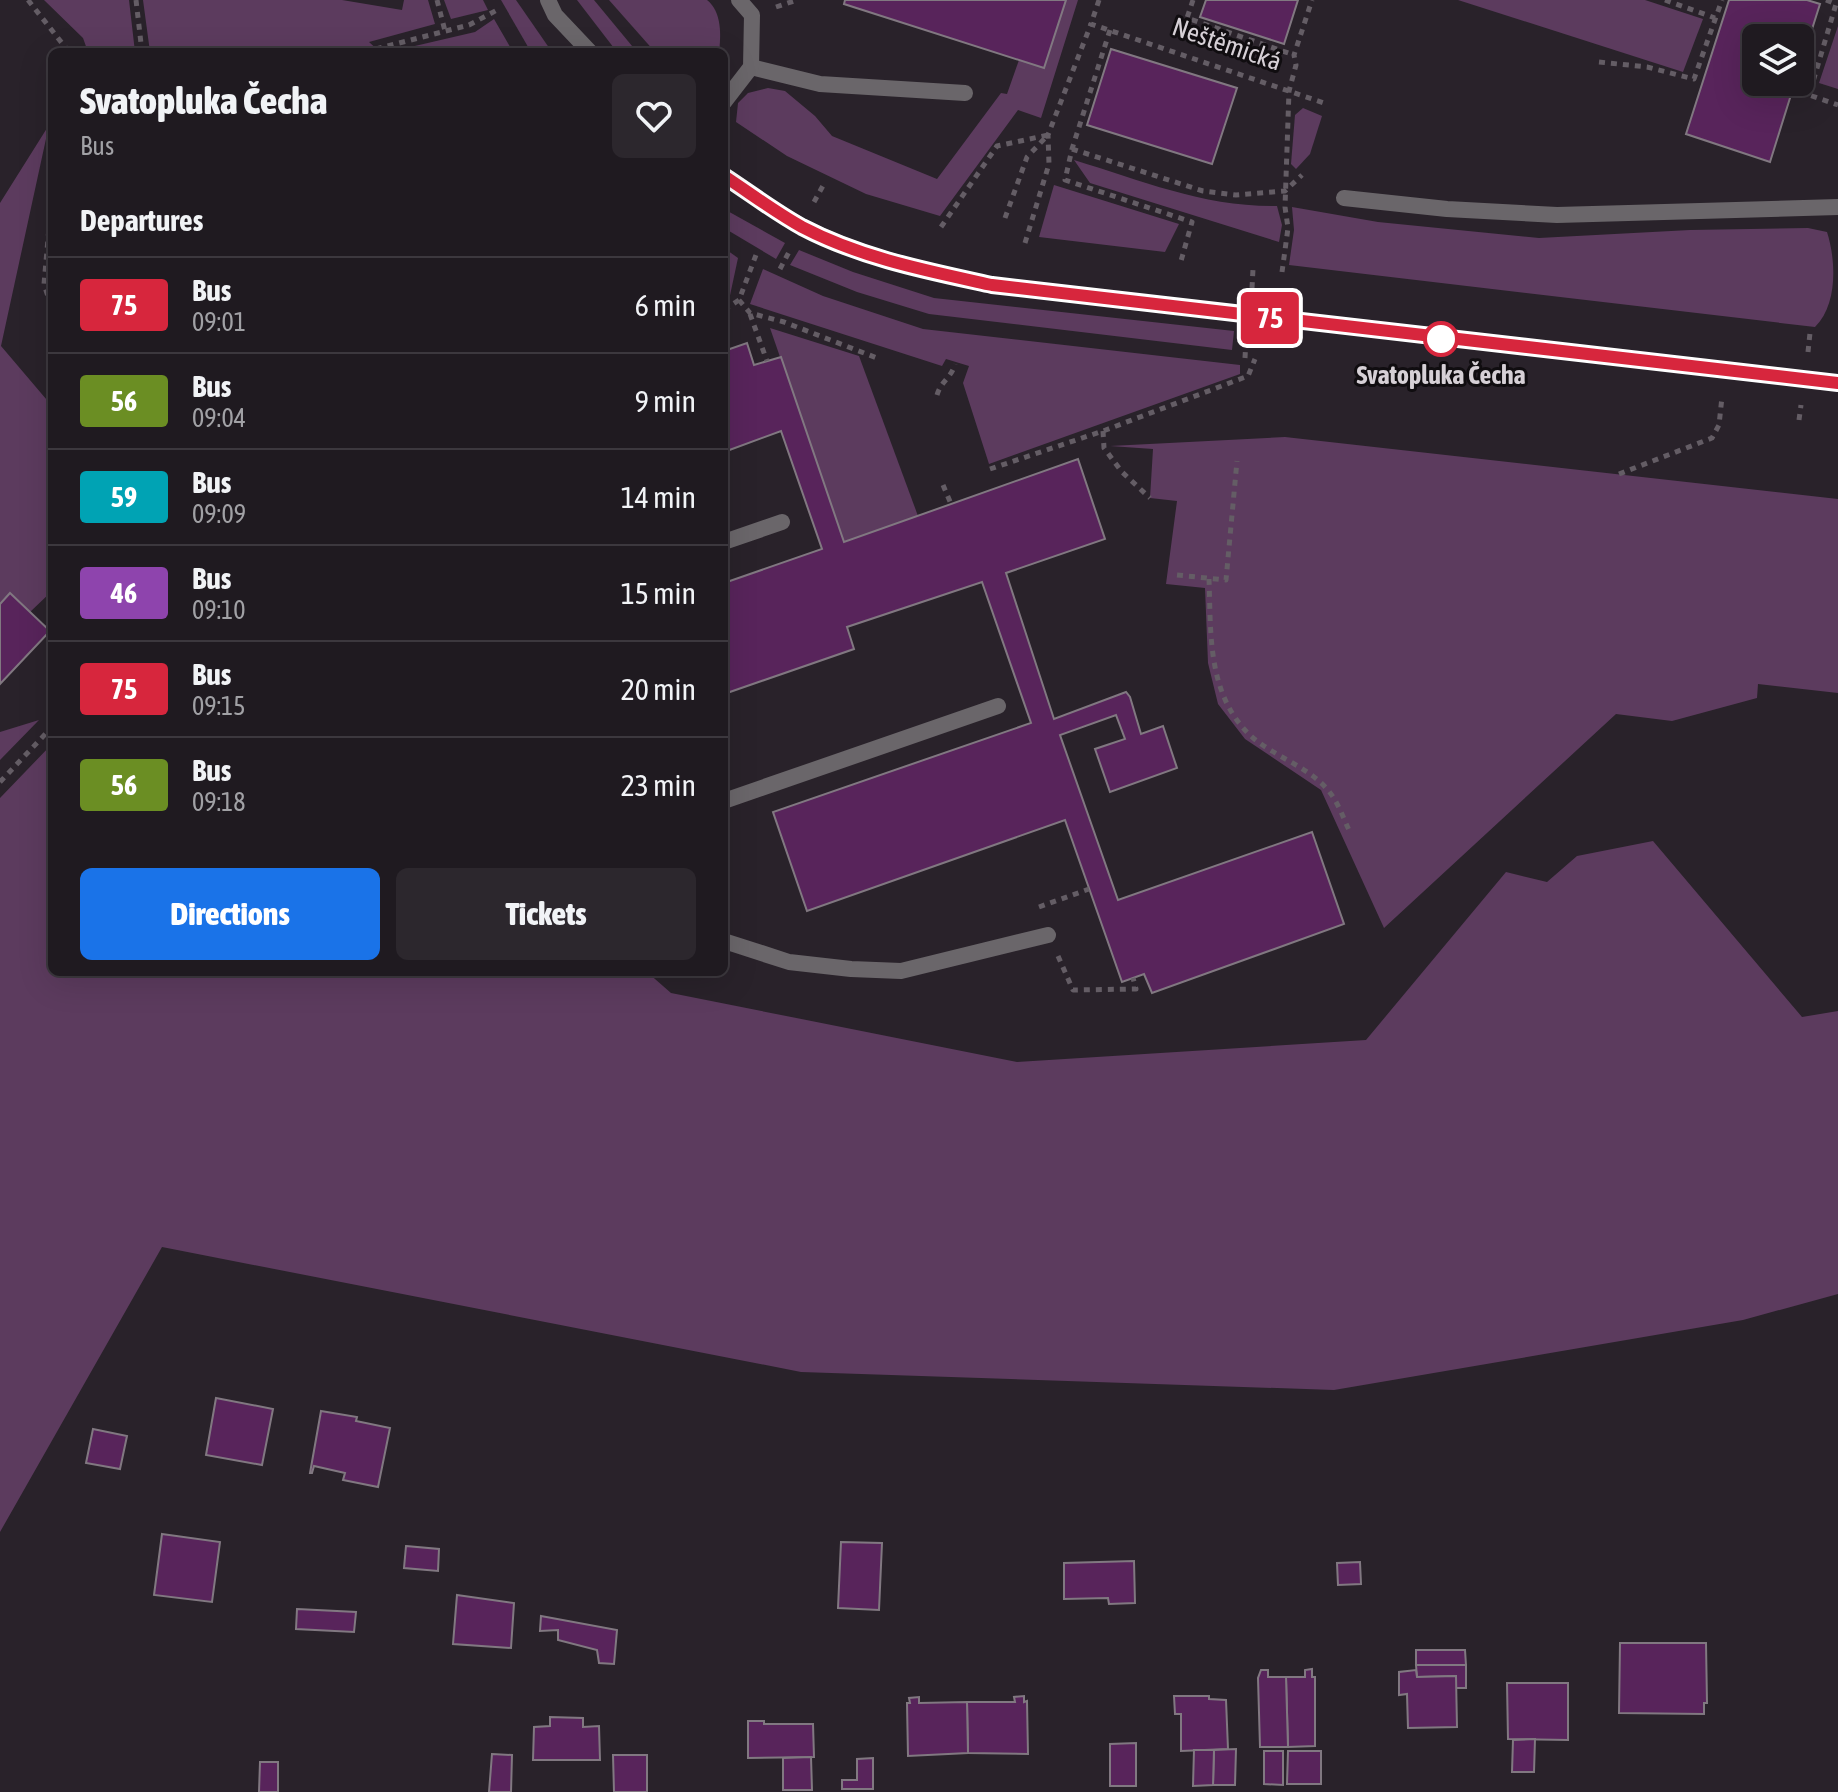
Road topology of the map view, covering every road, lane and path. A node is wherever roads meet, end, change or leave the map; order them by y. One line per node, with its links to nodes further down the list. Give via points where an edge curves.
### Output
1 (28, 0): 17 (path)
2 (136, 0): 18 (path)
3 (437, 0): 16 (path)
4 (548, 0): 20 (street)
5 (739, 0): 23 (street, via 752,15)
6 (1099, 0): 14 (path)
7 (1193, 0): 21 (path, via 1187,18)
8 (1312, 0): 21 (path)
9 (1665, 0): 13 (path)
10 (1722, 0): 13 (path)
11 (1826, 0): 28 (path, via 1836,4 1809,95)
12 (499, 9): 16 (path)
13 (1715, 18): 22 (path, via 1694,79)
14 (1091, 24): 15 (path, Neštěmická); 29 (path)
15 (1110, 30): 24 (path, Neštěmická); 30 (path)
16 (445, 31): 19 (path)
17 (66, 48)
18 (142, 48)
19 (380, 48)
20 (586, 48)
21 (1294, 55): 24 (path)
22 (1599, 62)
23 (751, 67): 25 (street, via 820,84); 26 (street)
24 (1289, 91): 27 (path, Neštěmická); 34 (path)
25 (965, 93)
26 (728, 97)
27 (1327, 104)
28 (1838, 105)
29 (1048, 135): 38 (path, via 1027,157); 39 (path, via 997,146); 41 (path, via 1049,164)
30 (1072, 149): 34 (path, via 1203,191); 44 (path, via 1065,180 1192,222)
31 (1302, 175): 34 (path)
32 (728, 179): 59 (street, via 802,226 836,241 913,268 992,285)
33 (825, 182): 36 (path)
34 (1285, 191): 47 (path, via 1288,228)
35 (1344, 198): 37 (street, via 1557,215)
36 (814, 202)
37 (1838, 207)
38 (1005, 218)
39 (941, 227)
40 (48, 239): 48 (path)
41 (1025, 243)
42 (792, 245): 45 (path)
43 (756, 255): 50 (path)
44 (1181, 261)
45 (780, 269)
46 (1253, 269): 49 (path)
47 (1282, 272)
48 (48, 296)
49 (1251, 297)
50 (739, 300): 51 (path); 52 (path)
51 (728, 307)
52 (750, 313): 54 (path); 56 (path)
53 (1810, 333): 57 (path)
54 (877, 358)
55 (1255, 359): 62 (path, via 1248,376)
56 (767, 361)
57 (1807, 361)
58 (955, 364): 60 (path)
59 (1838, 383)
60 (937, 395)
61 (1721, 411): 65 (path, via 1712,438)
62 (1103, 431): 64 (path); 67 (path, via 1104,448)
63 (1237, 461): 72 (path, via 1226,580)
64 (990, 469)
65 (1619, 474)
66 (943, 485): 68 (path)
67 (1150, 498)
68 (951, 504)
69 (782, 522): 70 (street)
70 (728, 541)
71 (1177, 575): 72 (path)
72 (1209, 579): 77 (path, via 1213,665 1226,703 1250,736 1325,786)
73 (998, 706): 76 (street)
74 (48, 731): 75 (path)
75 (0, 782)
76 (728, 800)
77 (1350, 832)
78 (1048, 935): 79 (street, via 901,971 789,962)
79 (728, 942)
80 (1133, 978): 81 (path, via 1136,989)
81 (1088, 989)

